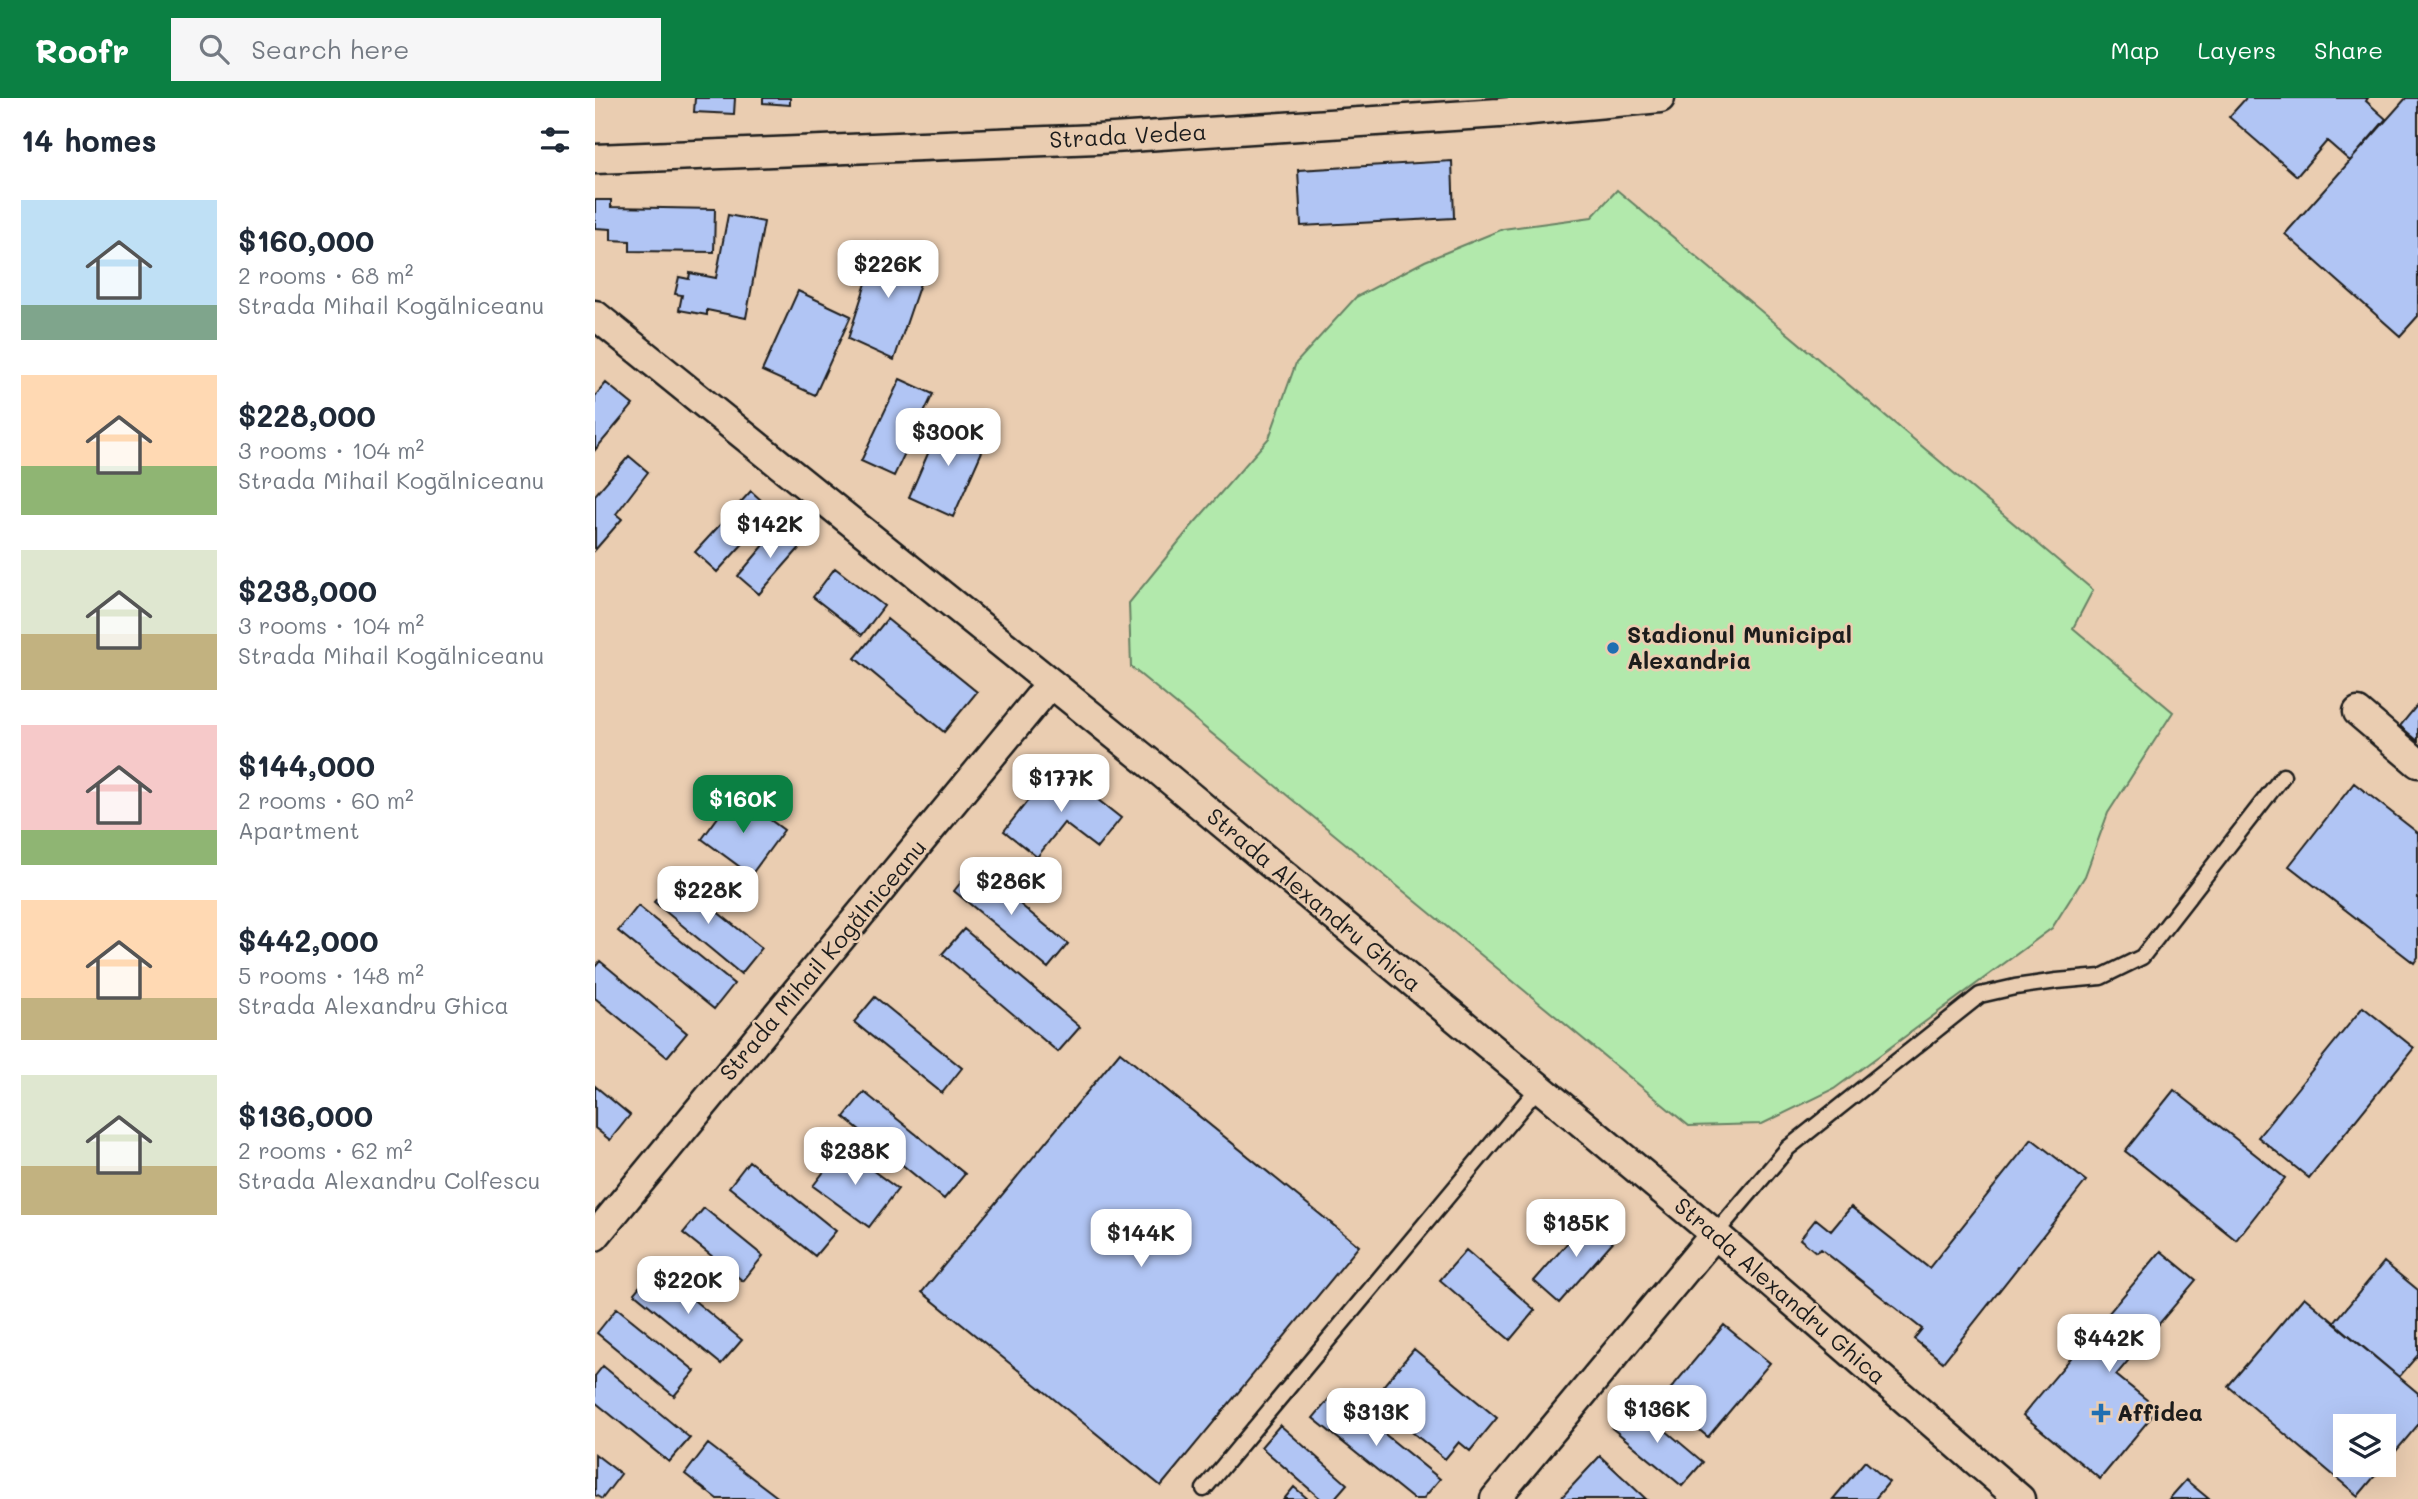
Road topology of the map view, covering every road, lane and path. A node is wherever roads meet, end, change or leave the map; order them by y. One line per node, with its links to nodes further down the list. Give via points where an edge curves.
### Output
1 (1660, 98): 2 (street, Strada Vedea, via 1098,139)
2 (595, 159)
3 (595, 315): 4 (street, Strada Alexandru Ghica)
4 (1051, 683): 8 (street, Strada Alexandru Ghica); 10 (street, Strada Mihail Kogălniceanu)
5 (2358, 712): 6 (street)
6 (2418, 763)
7 (2283, 776): 9 (lane, via 2142,957 2101,977 1980,995 1788,1148)
8 (1539, 1087): 9 (street, Strada Alexandru Ghica); 11 (lane)
9 (1715, 1234): 12 (street); 13 (street, Strada Alexandru Ghica)
10 (595, 1236)
11 (1204, 1489)
12 (1495, 1499)
13 (2020, 1499)

